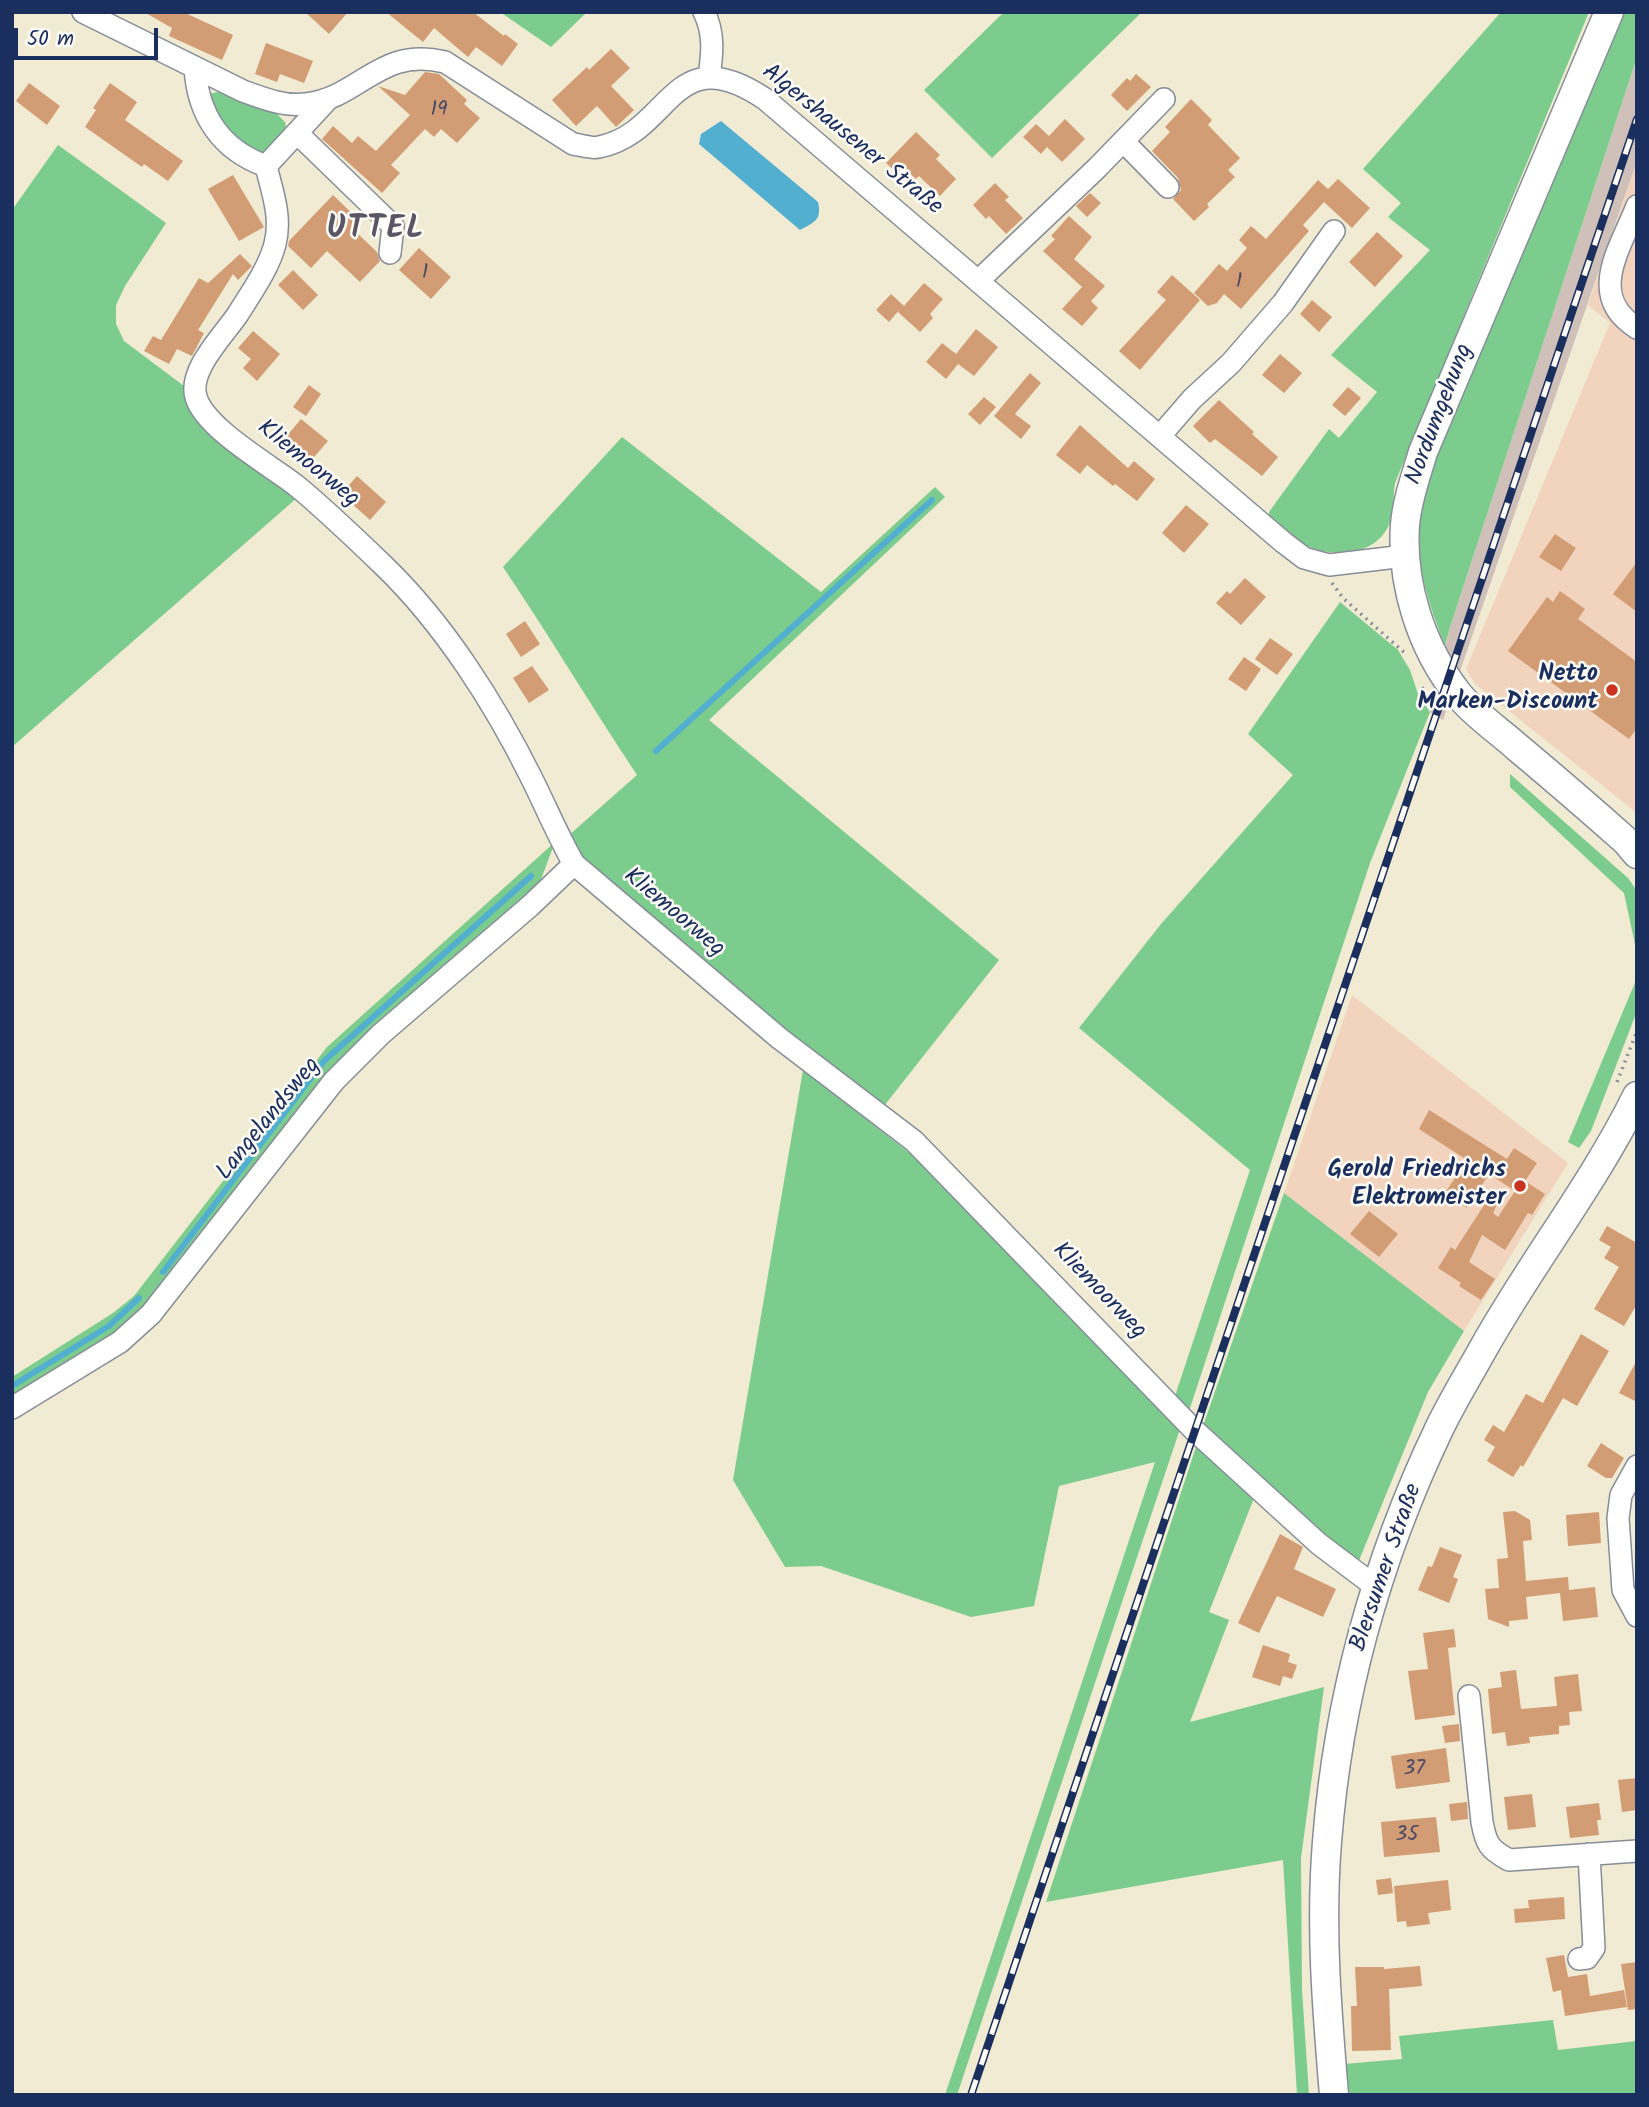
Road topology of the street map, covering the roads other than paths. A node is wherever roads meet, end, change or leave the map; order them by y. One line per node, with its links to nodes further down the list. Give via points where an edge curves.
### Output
1 (83, 12): 4 (street)
2 (704, 12): 5 (street, via 712,33)
3 (1609, 12): 18 (main road, Nordumgehung, via 1423,452 1412,486)
4 (195, 68): 6 (street, via 270,100 303,105); 10 (street, via 203,110 223,139 249,160)
5 (709, 78): 6 (street, via 680,88 623,138 598,148 573,144 445,62 426,58 388,64); 15 (street, Algershausener Straße, via 735,81 765,99)
6 (328, 99): 8 (street)
7 (1164, 99): 9 (street)
8 (297, 133): 10 (street); 14 (street, via 393,226)
9 (1123, 141): 11 (street); 15 (street)
10 (266, 166): 20 (street, Kliemoorweg, via 278,222 275,245 237,315 198,373 195,397 222,431 297,486 428,612 501,724)
11 (1167, 187)
12 (1637, 206): 16 (street, via 1608,291 1614,307)
13 (1334, 231): 17 (street, via 1283,303)
14 (390, 253)
15 (978, 281): 17 (street, Algershausener Straße)
16 (1637, 328)
17 (1160, 436): 18 (street, Algershausener Straße, via 1304,558 1329,565)
18 (1405, 556): 19 (main road, Nordumgehung, via 1424,632 1437,663 1460,696)
19 (1633, 847)
20 (574, 864): 22 (street, Langelandsweg, via 334,1081 151,1314 120,1342); 24 (street, Kliemoorweg, via 779,1038 914,1141 1194,1430 1319,1544)
21 (1637, 1096): 24 (main road, Blersumer Straße, via 1439,1429)
22 (12, 1408)
23 (1637, 1466): 25 (street, via 1621,1495 1618,1518 1623,1590)
24 (1376, 1587): 30 (main road, Blersumer Straße, via 1348,1691 1327,1843 1324,1944)
25 (1637, 1616)
26 (1469, 1696): 28 (street, via 1482,1822 1494,1852 1509,1860)
27 (1637, 1851): 28 (street)
28 (1589, 1854): 29 (street, via 1594,1948 1587,1958)
29 (1580, 1959)
30 (1334, 2095)

